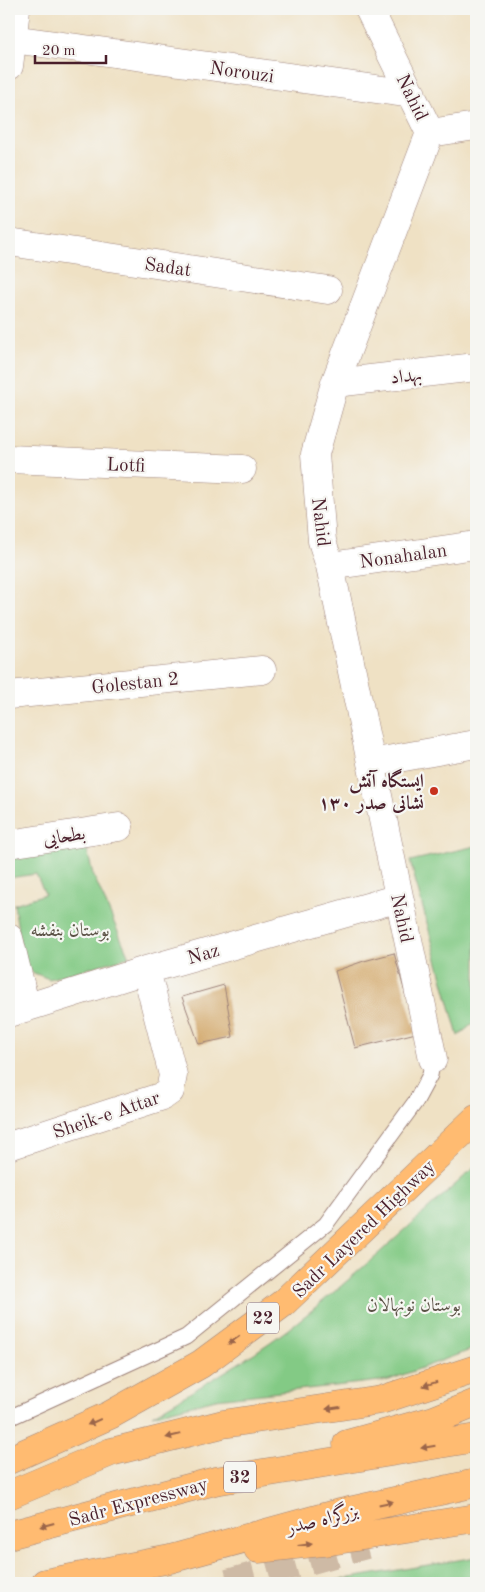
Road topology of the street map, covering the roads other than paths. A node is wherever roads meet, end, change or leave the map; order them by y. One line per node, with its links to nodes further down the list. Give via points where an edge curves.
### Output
1 (16, 9): 3 (street)
2 (369, 9): 5 (street, Nahid)
3 (12, 39): 4 (street); 5 (street, Norouzi)
4 (9, 66)
5 (412, 94): 7 (street, Nahid)
6 (476, 126): 7 (street)
7 (430, 133): 11 (street, Nahid)
8 (9, 242): 9 (street, Sadat)
9 (328, 290)
10 (476, 367): 11 (street, بهداد)
11 (335, 382): 15 (street, Nahid, via 315,454 322,541)
12 (9, 459): 13 (street, Lotfi)
13 (242, 468)
14 (476, 545): 15 (street, Nonahalan)
15 (330, 566): 19 (street, Nahid)
16 (262, 670): 17 (street, Golestan 2)
17 (9, 695)
18 (476, 744): 19 (street)
19 (371, 763): 22 (street, Nahid)
20 (118, 827): 21 (street, بطحایی)
21 (9, 844)
22 (399, 898): 24 (street, Naz); 26 (street, Nahid)
23 (9, 938): 25 (street)
24 (146, 970): 25 (street, Naz); 28 (street, Sheik-e Attar, via 173,1075 170,1091)
25 (17, 1010)
26 (432, 1058): 31 (lane, via 430,1076 416,1101 326,1224 186,1337)
27 (476, 1119): 33 (highway, Sadr Layered Highway / 22, one-way to 33, via 282,1304 201,1364 110,1415)
28 (9, 1146)
29 (476, 1369): 36 (highway, one-way to 36, via 381,1400 223,1424 112,1452)
30 (476, 1403): 34 (highway, 32, via 434,1420)
31 (9, 1418)
32 (476, 1438): 34 (highway, Sadr Expressway / 32, one-way to 34)
33 (9, 1460)
34 (215, 1481): 38 (highway, Sadr Expressway / 32, one-way to 38)
35 (476, 1483): 39 (highway, بزرگراه صدر, one-way to 35, via 331,1515)
36 (9, 1495)
37 (476, 1518): 39 (highway, one-way to 37, via 331,1540)
38 (9, 1535)
39 (170, 1559): 40 (highway)
40 (45, 1583)

